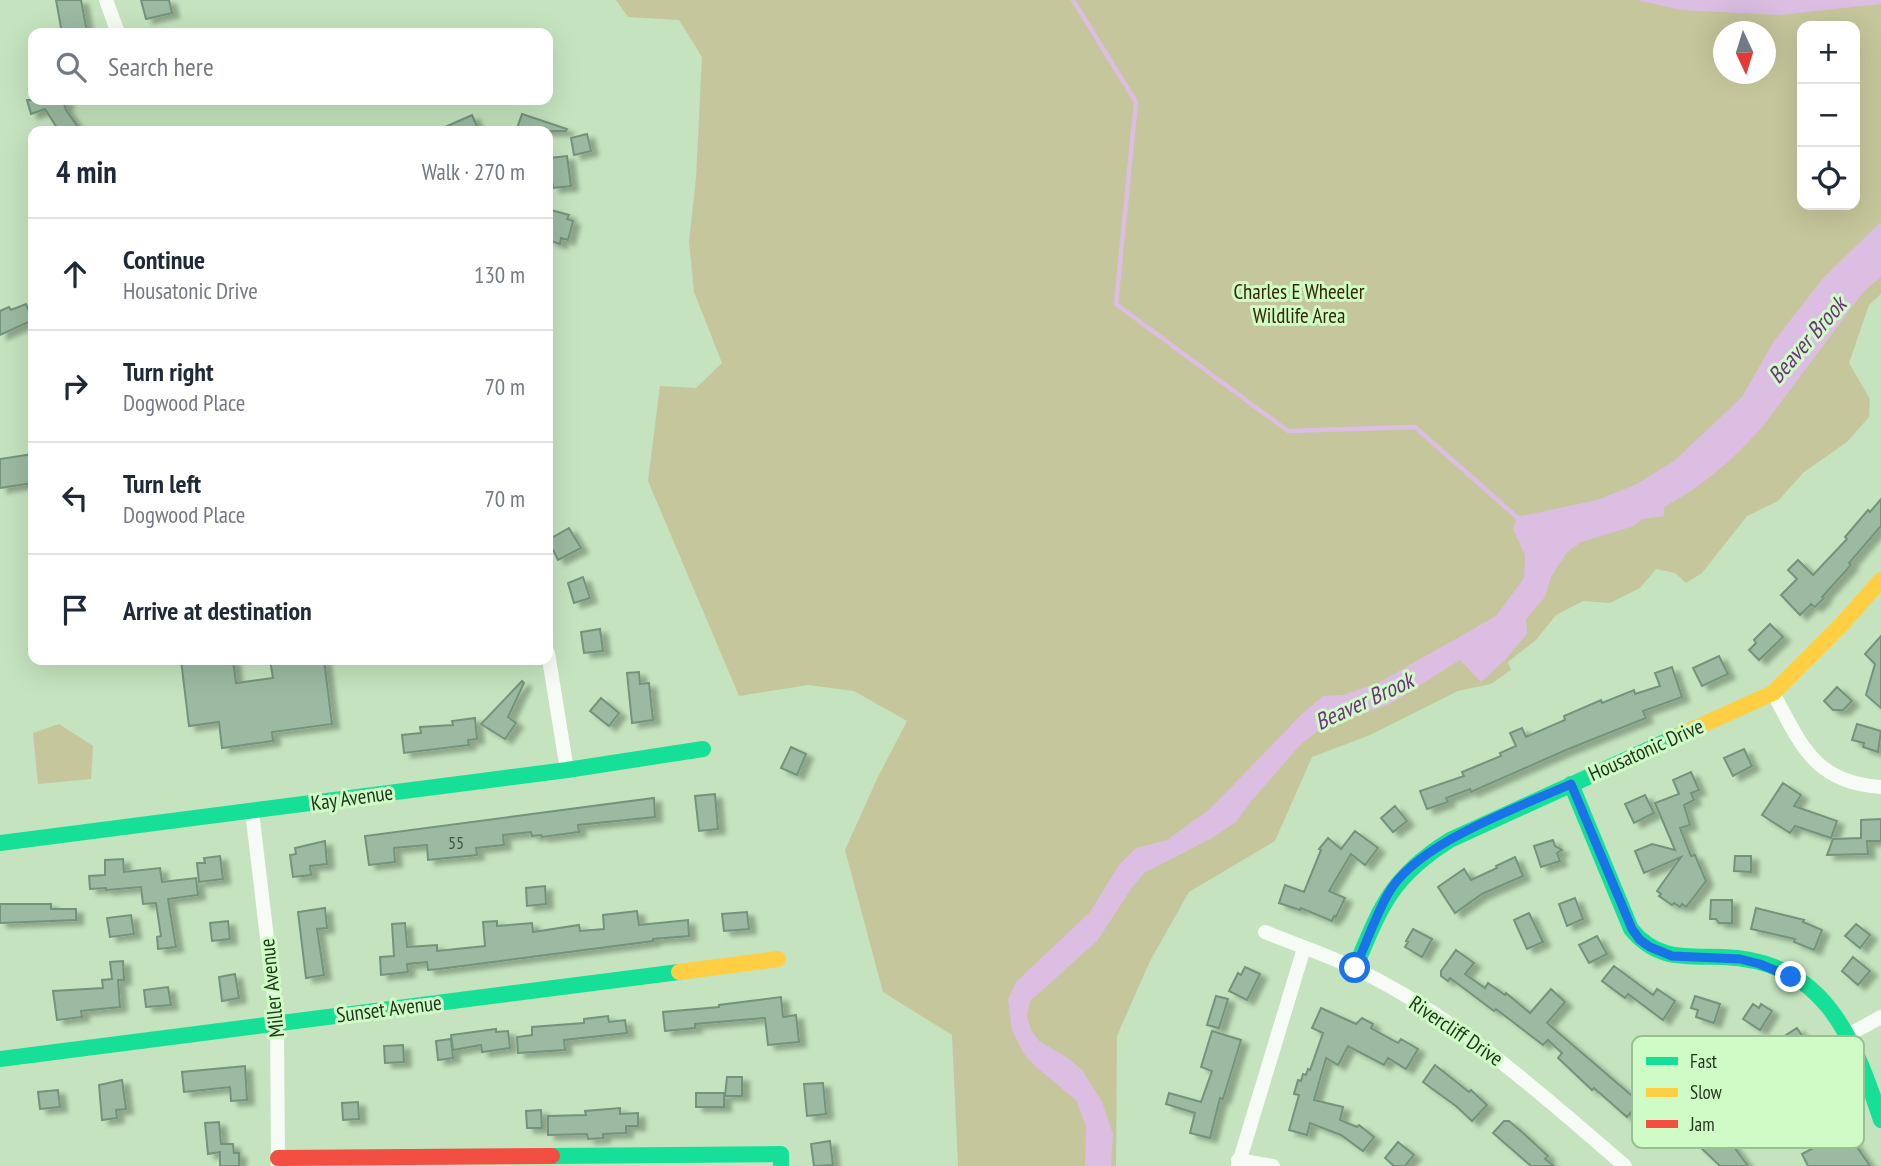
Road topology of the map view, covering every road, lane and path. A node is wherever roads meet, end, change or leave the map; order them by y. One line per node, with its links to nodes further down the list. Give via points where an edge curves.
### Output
1 (106, 0): 2 (street)
2 (116, 28)
3 (1881, 580): 5 (street, Housatonic Drive)
4 (550, 665): 7 (street)
5 (1773, 693): 8 (street, Housatonic Drive); 9 (street, via 1816,763 1837,776)
6 (704, 749): 7 (street, Kay Avenue)
7 (567, 770): 10 (street, Kay Avenue)
8 (1571, 784): 15 (street, Housatonic Drive, via 1450,840 1410,866 1388,892); 18 (street, via 1623,913 1640,940 1672,956 1740,959 1777,970 1821,997)
9 (1881, 787)
10 (252, 811): 11 (street, Kay Avenue); 17 (street, Miller Avenue)
11 (0, 843)
12 (1265, 932): 13 (street, Rivercliff Drive)
13 (1304, 948): 15 (street, Rivercliff Drive); 24 (street)
14 (778, 959): 17 (street, Sunset Avenue)
15 (1355, 968): 26 (street, Rivercliff Drive, via 1450,1024 1523,1077)
16 (1881, 1017): 18 (street)
17 (277, 1023): 19 (street, Sunset Avenue); 23 (street, Miller Avenue)
18 (1850, 1034)
19 (0, 1059)
20 (1864, 1069): 21 (street)
21 (1881, 1120)
22 (781, 1160): 23 (street)
23 (278, 1162)
24 (1238, 1163): 25 (street)
25 (1273, 1166)
26 (1625, 1166)

